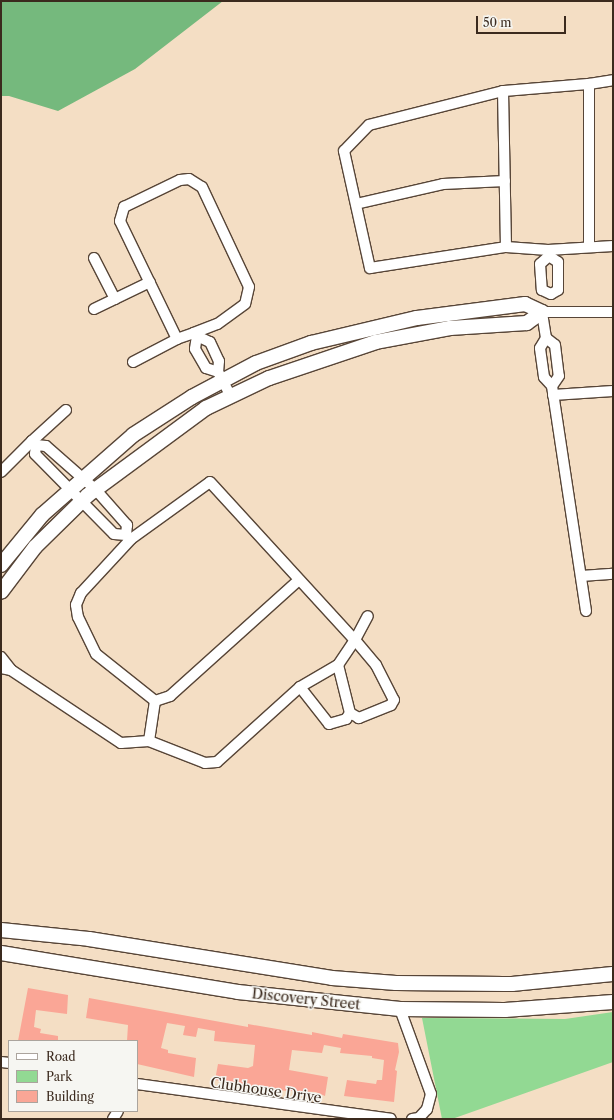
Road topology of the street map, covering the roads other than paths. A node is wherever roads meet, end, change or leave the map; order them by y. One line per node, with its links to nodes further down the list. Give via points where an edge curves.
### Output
1 (613, 80): 2 (street)
2 (589, 84): 3 (street); 6 (street)
3 (503, 91): 4 (street); 5 (street, via 368,125 344,151)
4 (505, 181): 5 (street, via 443,184); 8 (street)
5 (356, 204): 8 (street, via 370,268)
6 (589, 246): 7 (street); 9 (street)
7 (613, 246)
8 (506, 247): 9 (street)
9 (548, 253): 12 (street, via 558,262 558,290); 12 (street, via 540,264 542,290)
10 (94, 258): 13 (street)
11 (150, 282): 13 (street); 17 (street, via 120,221 121,214 124,207 171,183 190,179 202,187 249,287 245,304 217,324); 19 (street)
12 (551, 294): 15 (street)
13 (115, 299): 14 (street)
14 (94, 309)
15 (547, 312): 16 (street); 18 (street); 21 (street, via 525,304 417,318 365,328 311,343); 24 (street, via 527,323 450,328 376,342 269,378)
16 (613, 312)
17 (196, 334): 19 (street); 21 (street, via 210,342 219,361); 21 (street, via 195,349 206,368)
18 (546, 338): 22 (street, via 540,348 544,377); 22 (street, via 555,345 559,376)
19 (177, 340): 20 (street)
20 (133, 362)
21 (220, 377): 24 (street); 28 (street, via 133,435)
22 (553, 391): 23 (street); 35 (street)
23 (613, 391)
24 (231, 396): 30 (street, via 206,408 170,433)
25 (66, 410): 26 (street)
26 (34, 443): 27 (street); 28 (street, via 46,446); 29 (street, via 36,454)
27 (1, 472)
28 (83, 479): 29 (street); 30 (street)
29 (70, 490): 31 (street); 33 (street, via 42,515)
30 (96, 490): 31 (street); 32 (street, via 127,525)
31 (82, 502): 32 (street, via 114,534); 37 (street, via 35,547)
32 (129, 537): 36 (street, via 210,482); 45 (street, via 81,593 76,605 78,617 96,654)
33 (1, 565)
34 (613, 574): 35 (street)
35 (581, 576): 38 (street)
36 (299, 580): 40 (street); 45 (street, via 170,696)
37 (1, 592)
38 (586, 610)
39 (368, 616): 40 (street)
40 (355, 640): 42 (street); 46 (street, via 376,665 394,700 391,706 359,718)
41 (1, 657): 43 (street)
42 (338, 666): 44 (street); 46 (street)
43 (6, 669): 47 (street, via 121,743)
44 (300, 687): 46 (street, via 329,724 346,719); 47 (street, via 217,762 205,763)
45 (155, 701): 47 (street)
46 (350, 713)
47 (149, 741)
48 (1, 930): 50 (street, Discovery Street, via 89,939 332,978 396,983 512,984)
49 (1, 953): 52 (street, Discovery Street, via 238,992)
50 (613, 974)
51 (613, 1002): 52 (street, Discovery Street, via 505,1010)
52 (400, 1009): 55 (street, via 431,1094 427,1109 419,1118)
53 (138, 1084): 54 (street, Clubhouse Drive)
54 (391, 1119)
55 (412, 1119)

